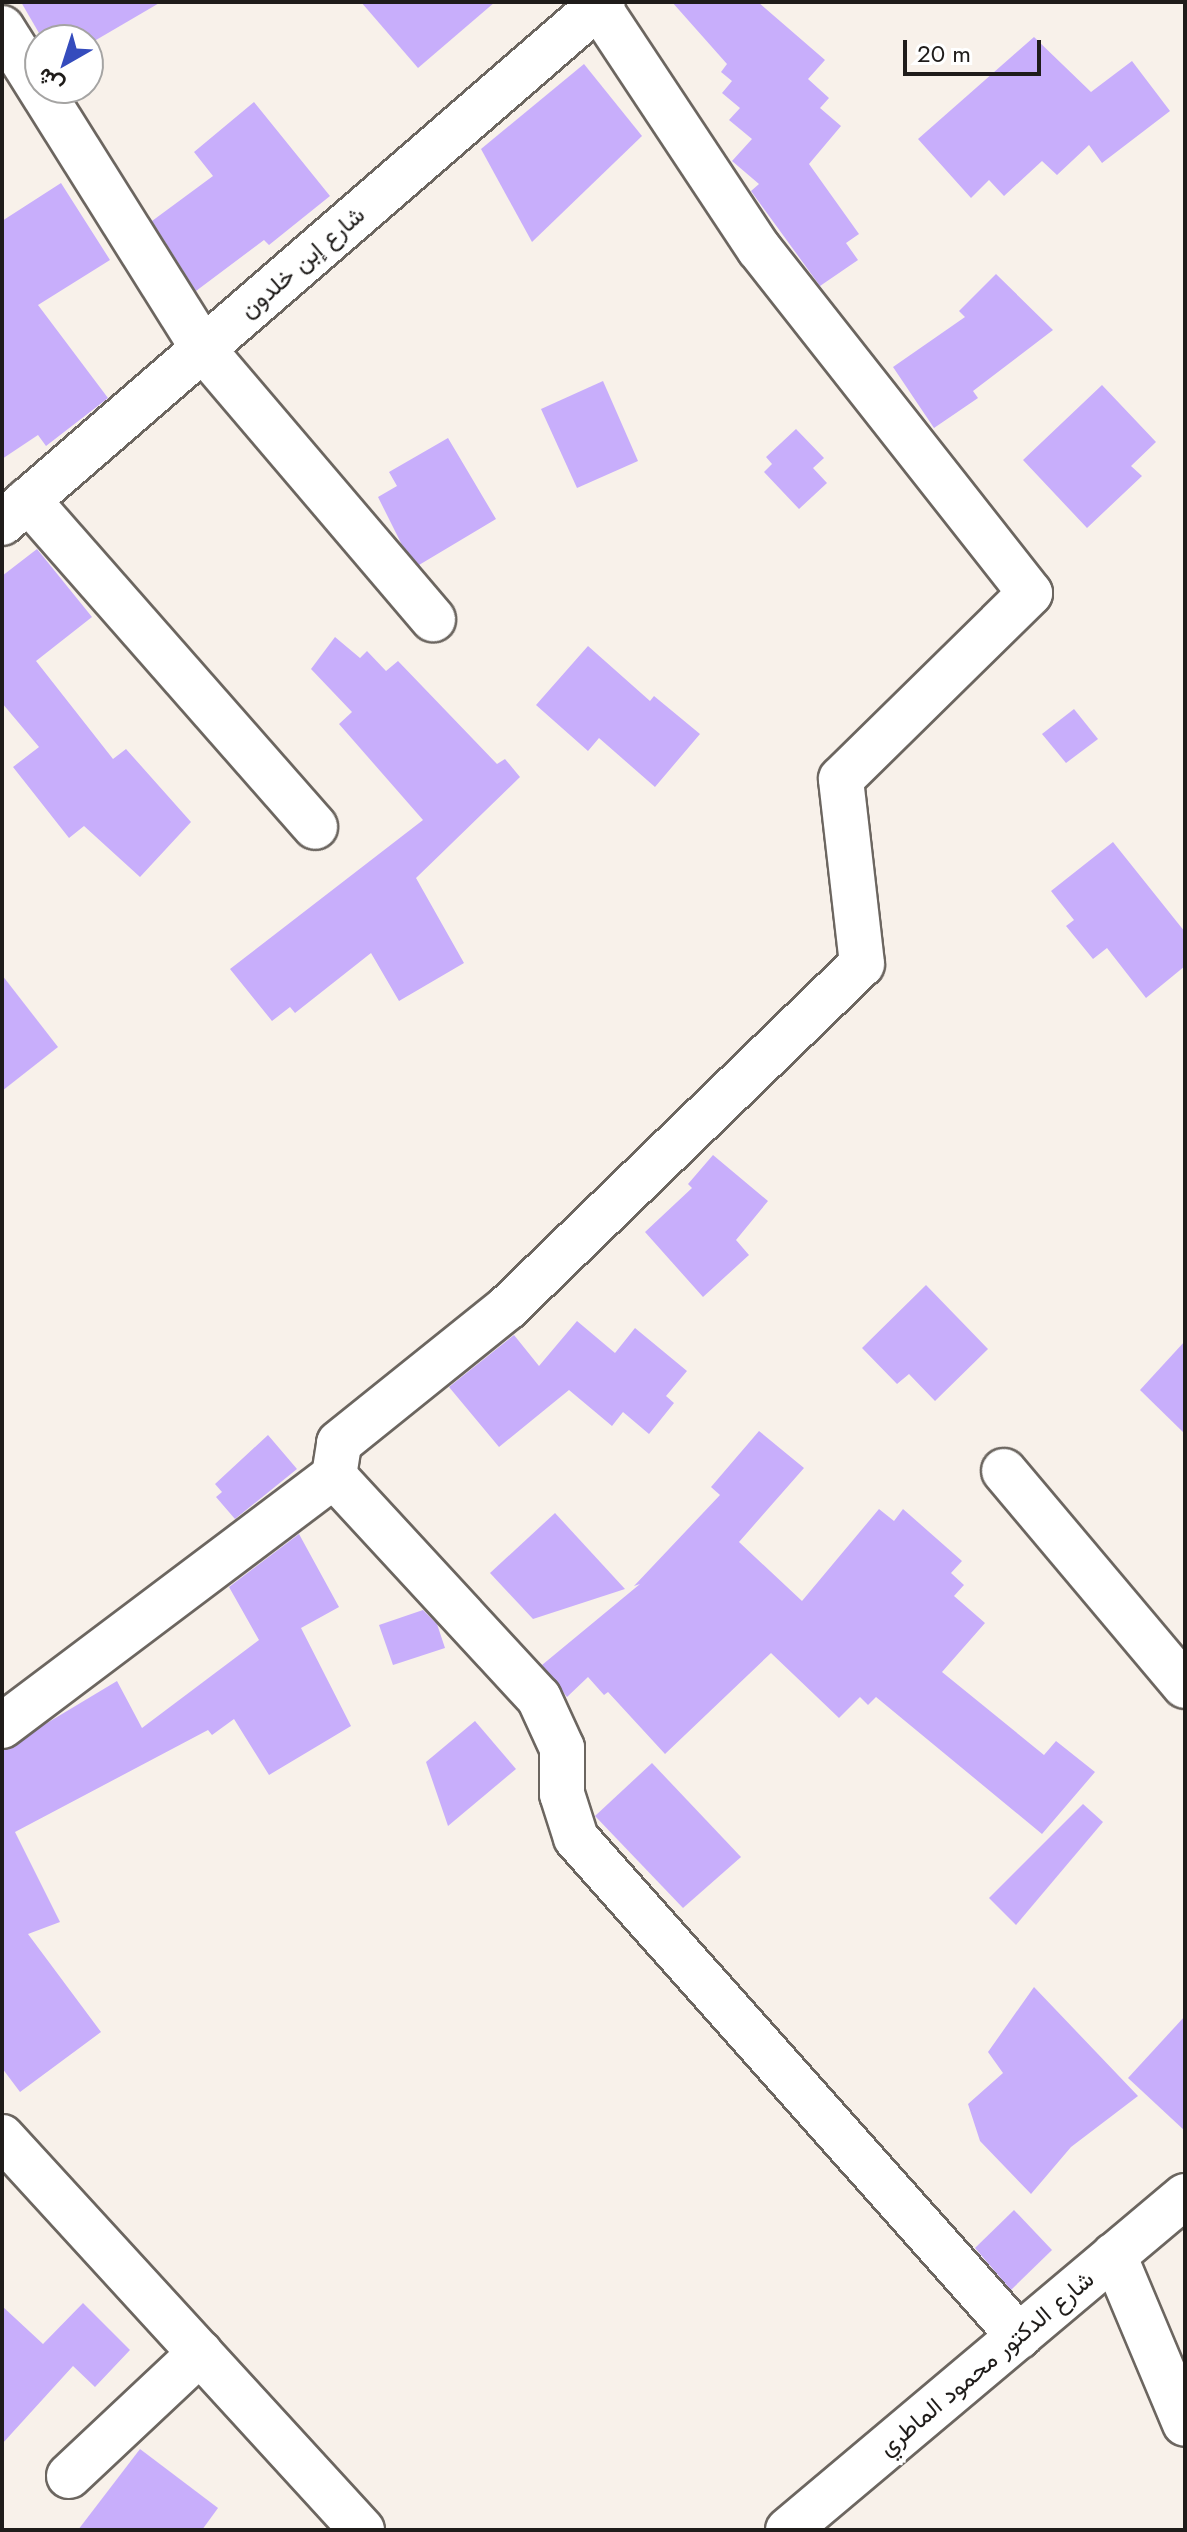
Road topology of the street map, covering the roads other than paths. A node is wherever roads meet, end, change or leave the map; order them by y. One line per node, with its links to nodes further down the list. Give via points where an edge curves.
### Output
1 (600, 4): 3 (street, شارع إبن خلدون); 8 (street, via 759,249 1030,593 841,779 862,964 507,1308 339,1443)
2 (2, 28): 3 (street)
3 (203, 349): 4 (street, شارع إبن خلدون); 5 (street)
4 (15, 512): 6 (street)
5 (433, 619)
6 (315, 827)
7 (1004, 1471): 9 (street)
8 (334, 1476): 10 (street); 14 (street, via 539,1698 562,1748 562,1794 576,1838)
9 (1185, 1686)
10 (2, 1726)
11 (2, 2137): 15 (street)
12 (1185, 2196): 13 (street, شارع الدكتور محمود الماطري)
13 (1114, 2255): 14 (street, شارع الدكتور محمود الماطري); 16 (street)
14 (1019, 2336): 19 (street, شارع الدكتور محمود الماطري)
15 (200, 2353): 17 (street); 18 (street)
16 (1185, 2424)
17 (69, 2476)
18 (362, 2530)
19 (788, 2530)

